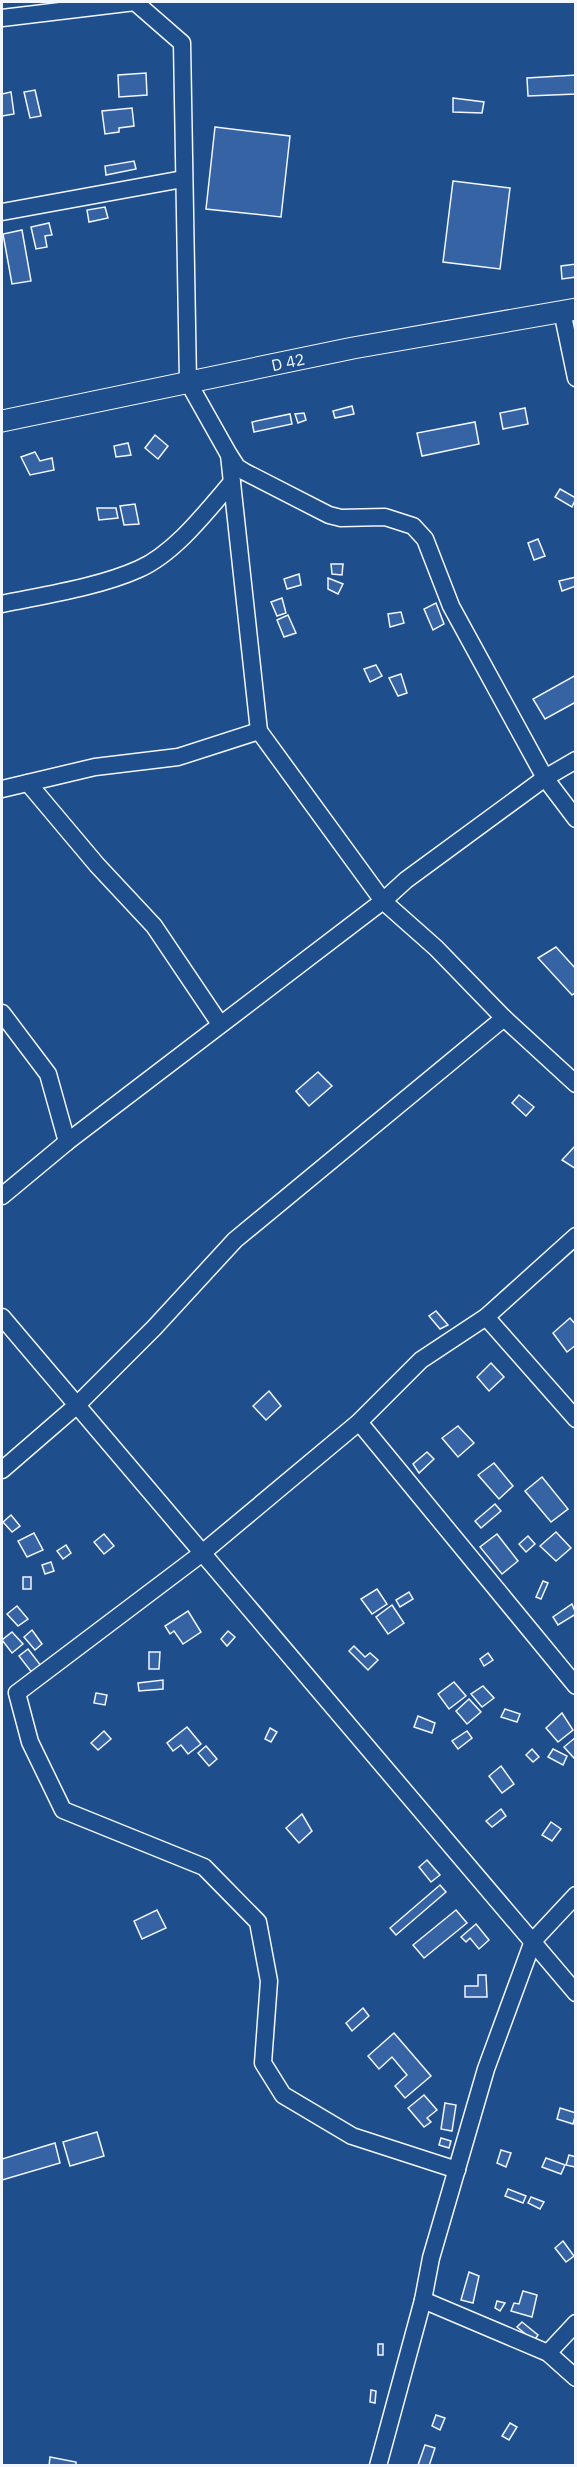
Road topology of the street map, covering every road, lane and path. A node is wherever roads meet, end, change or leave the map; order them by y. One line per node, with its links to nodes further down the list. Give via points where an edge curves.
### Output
1 (2, 18): 2 (street, via 135,2 182,43)
2 (183, 179): 3 (street); 6 (street)
3 (2, 212)
4 (569, 310): 5 (street); 6 (street, D 42 / D 42)
5 (576, 378)
6 (188, 382): 7 (street, D 42 / D 42); 8 (street)
7 (2, 421)
8 (228, 453): 9 (street); 13 (street, via 244,472 329,515 385,517 413,526 425,539 451,606)
9 (232, 482): 10 (street, via 174,546 140,569); 11 (street)
10 (2, 604)
11 (260, 731): 14 (street, via 178,757 95,767); 17 (street)
12 (576, 760): 13 (street)
13 (545, 778): 16 (street); 17 (street)
14 (27, 783): 15 (street); 20 (street, via 154,926)
15 (2, 789)
16 (576, 819)
17 (383, 901): 19 (street, via 436,948); 20 (street)
18 (2, 1013): 22 (street, via 48,1074)
19 (504, 1018): 21 (street); 27 (street, via 235,1240)
20 (220, 1024): 22 (street)
21 (576, 1084)
22 (67, 1142): 23 (street)
23 (2, 1196)
24 (576, 1236): 26 (street)
25 (2, 1317): 27 (street)
26 (486, 1317): 28 (street); 29 (street, via 421,1360)
27 (76, 1406): 30 (street); 31 (street)
28 (576, 1419)
29 (358, 1422): 31 (street); 32 (street)
30 (2, 1470)
31 (201, 1554): 34 (street); 36 (street, via 17,1693 30,1742 63,1810 204,1868 258,1922 269,1981 263,2063 283,2095 351,2136)
32 (576, 1686)
33 (576, 1895): 34 (street)
34 (533, 1941): 35 (street); 36 (street, via 486,2069)
35 (576, 1993)
36 (457, 2170): 37 (street, via 431,2258)
37 (423, 2301): 39 (street); 41 (street)
38 (576, 2324): 39 (street)
39 (548, 2353): 40 (street)
40 (576, 2378)
41 (378, 2466)

